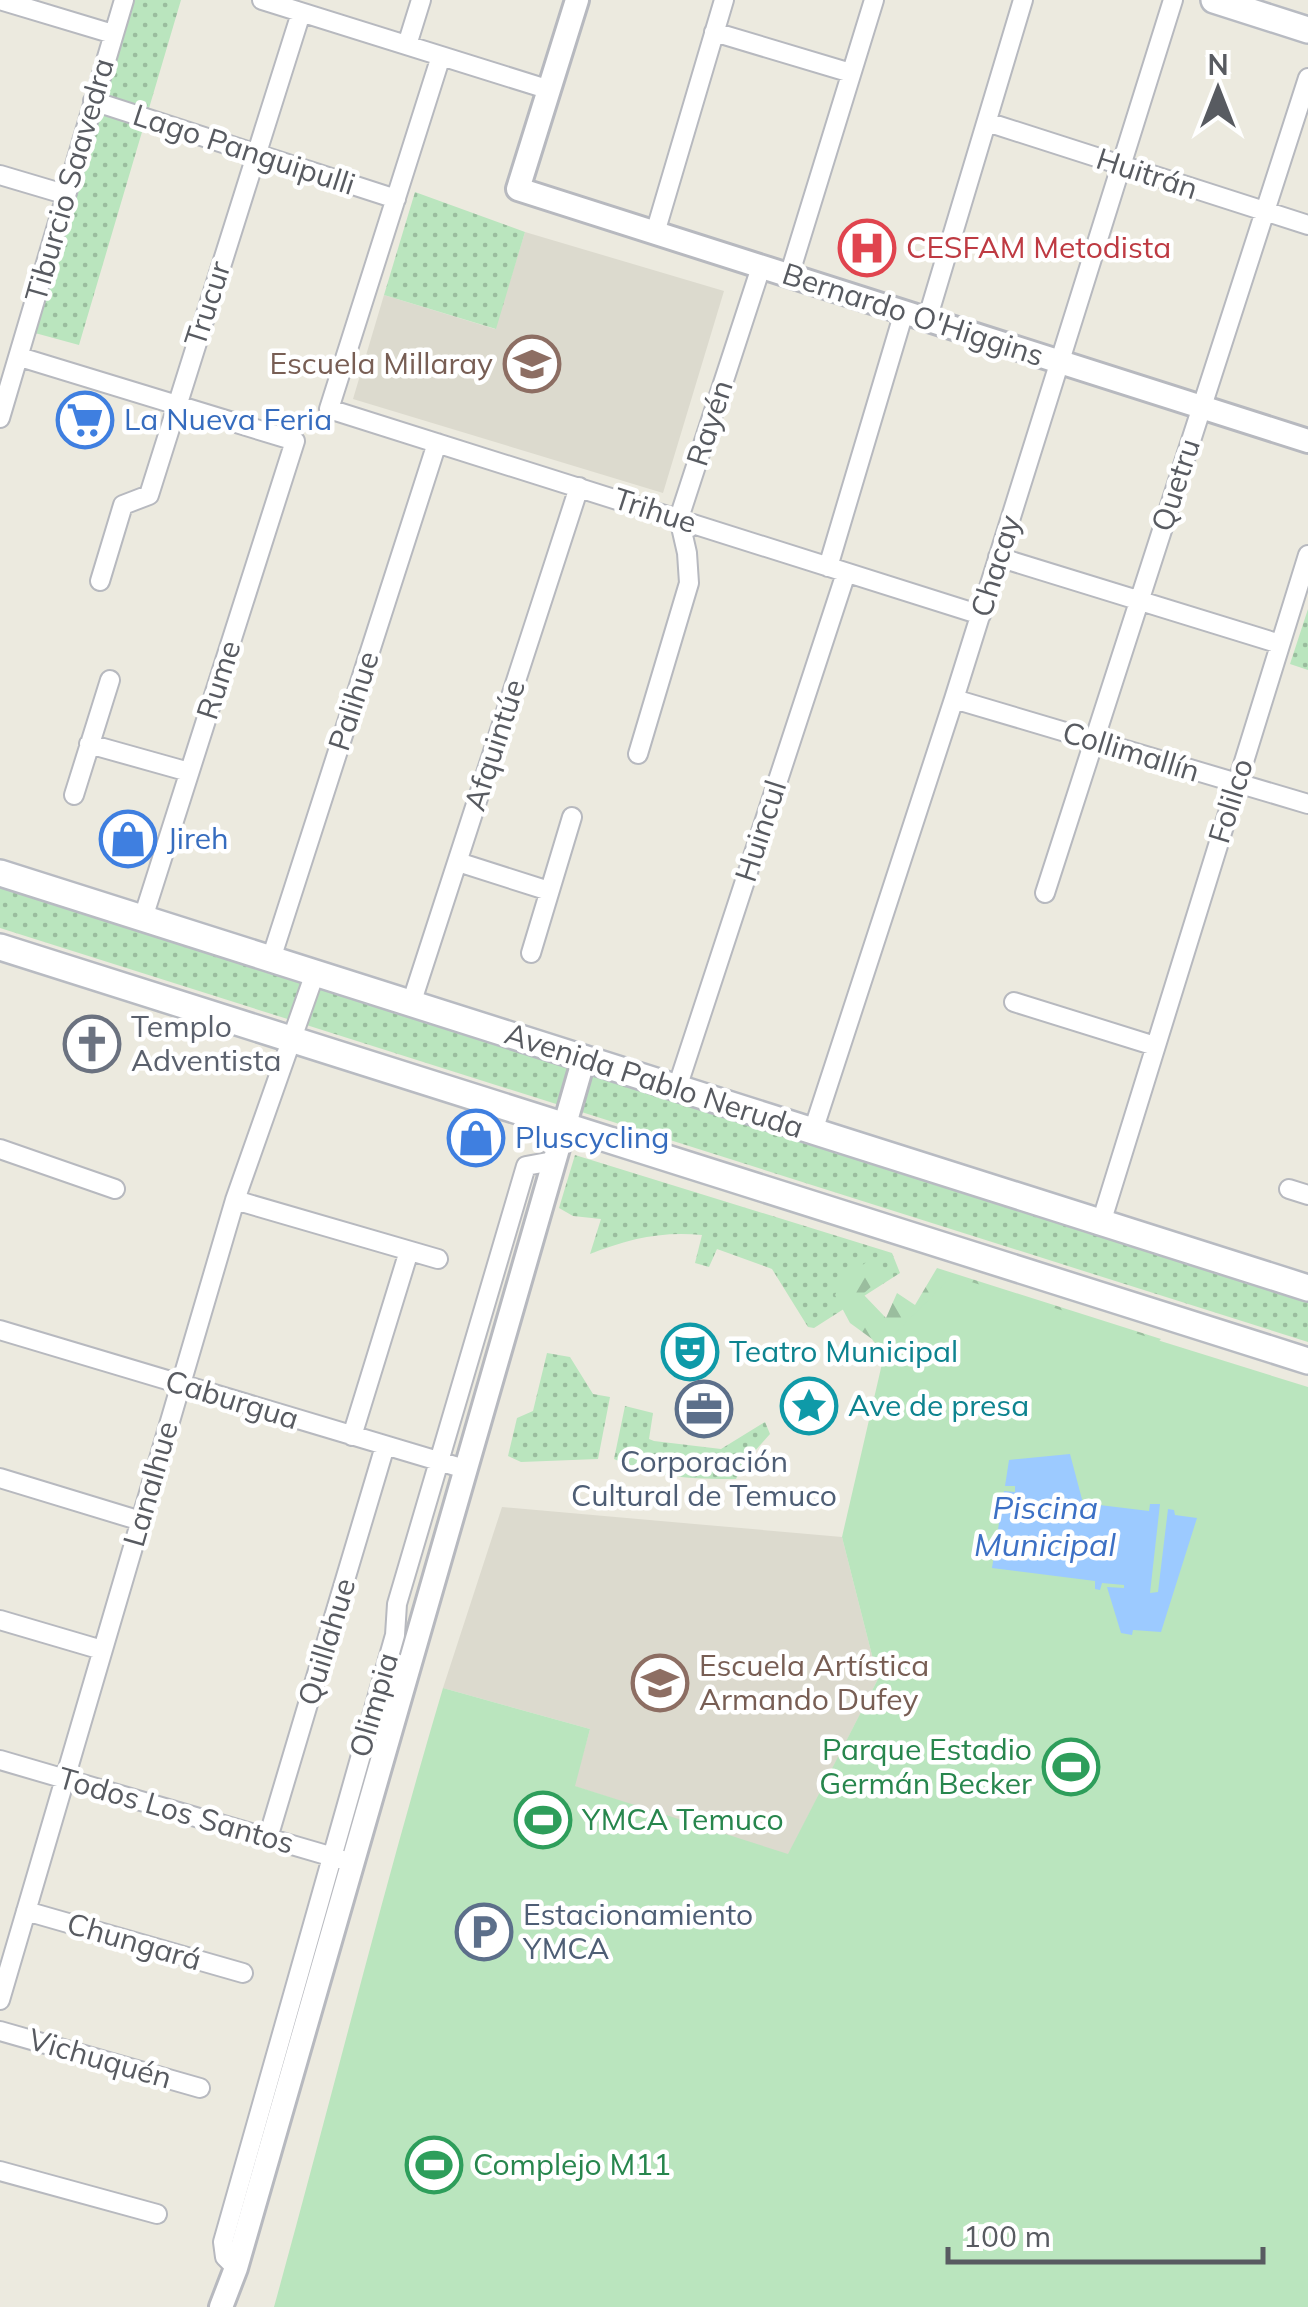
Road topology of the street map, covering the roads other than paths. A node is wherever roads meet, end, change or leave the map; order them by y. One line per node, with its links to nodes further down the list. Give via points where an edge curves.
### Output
1 (0, 0): 16 (street)
2 (124, 0): 16 (street, Tiburcio Saavedra)
3 (421, 0): 17 (street)
4 (577, 0): 21 (street)
5 (724, 0): 15 (street)
6 (874, 0): 19 (street)
7 (1023, 0): 23 (street)
8 (1173, 0): 25 (street, Chacay)
9 (1214, 0): 14 (main road)
10 (1261, 0): 13 (main road)
11 (271, 1): 12 (street)
12 (302, 12): 17 (street); 24 (street, Trucur)
13 (1308, 14)
14 (1308, 30)
15 (714, 32): 19 (street); 31 (street)
16 (113, 34): 22 (street, Tiburcio Saavedra)
17 (407, 45): 18 (street)
18 (441, 56): 21 (street); 28 (street)
19 (851, 73): 33 (street)
20 (1308, 78): 29 (street, Quetru)
21 (550, 90): 31 (street, Bernardo O'Higgins, via 518,189)
22 (93, 100): 24 (street, Lago Panguipulli); 27 (street, Tiburcio Saavedra)
23 (986, 122): 25 (street, Huitrán); 35 (street)
24 (256, 155): 28 (street, Lago Panguipulli); 38 (street, Trucur)
25 (1120, 165): 29 (street, Huitrán); 37 (street, Chacay)
26 (0, 174): 27 (street)
27 (64, 194): 36 (street, Tiburcio Saavedra)
28 (396, 199): 42 (street, Trihue, via 329,409)
29 (1265, 211): 30 (street, Huitrán); 39 (street, Quetru)
30 (1308, 225)
31 (655, 232): 32 (street, Bernardo O'Higgins)
32 (761, 267): 33 (street, Bernardo O'Higgins); 44 (street, Rayén)
33 (789, 276): 34 (street, Bernardo O'Higgins)
34 (904, 312): 35 (street, Bernardo O'Higgins); 47 (street)
35 (927, 320): 37 (street, Bernardo O'Higgins)
36 (20, 356): 38 (street); 40 (street, Tiburcio Saavedra)
37 (1061, 362): 39 (street, Bernardo O'Higgins); 46 (street, Chacay)
38 (177, 403): 49 (street, Trucur, via 149,495 123,506); 58 (street, Rume, via 296,441)
39 (1202, 407): 41 (street, Bernardo O'Higgins); 50 (street, Quetru)
40 (0, 418)
41 (1308, 441)
42 (437, 443): 43 (street, Trihue); 70 (street, Palihue)
43 (579, 487): 44 (street, Trihue); 63 (street, Afquintúe)
44 (679, 518): 47 (street, Trihue); 57 (street, Rayén, via 689,583)
45 (1308, 555): 52 (street, Folilco)
46 (998, 557): 50 (street); 51 (street, Chacay)
47 (828, 567): 48 (street, Trihue)
48 (846, 573): 51 (street, Trihue); 77 (street, Huincul)
49 (100, 580)
50 (1140, 601): 52 (street); 55 (street, Quetru)
51 (980, 615): 54 (street, Chacay)
52 (1280, 644): 59 (street, Folilco)
53 (110, 680): 56 (street)
54 (954, 699): 55 (street, Collimallín); 79 (street, Chacay)
55 (1094, 741): 59 (street, Collimallín); 66 (street, Quetru)
56 (89, 744): 58 (street); 60 (street)
57 (638, 754)
58 (190, 772): 67 (street, Rume)
59 (1236, 783): 61 (street, Collimallín); 75 (street, Folilco)
60 (74, 795)
61 (1308, 804)
62 (572, 817): 65 (street)
63 (458, 862): 65 (street); 73 (street, Afquintúe)
64 (0, 873): 67 (main road, Avenida Pablo Neruda)
65 (549, 891): 69 (street)
66 (1045, 893)
67 (143, 918): 70 (main road, Avenida Pablo Neruda)
68 (0, 946): 74 (main road)
69 (531, 953)
70 (271, 959): 71 (main road, Avenida Pablo Neruda)
71 (315, 973): 73 (main road, Avenida Pablo Neruda); 74 (street, Lanalhue)
72 (1014, 1002): 75 (street)
73 (411, 1004): 76 (main road, Avenida Pablo Neruda)
74 (290, 1038): 78 (main road); 83 (street, Lanalhue)
75 (1155, 1046): 84 (street, Folilco)
76 (584, 1058): 77 (main road, Avenida Pablo Neruda); 78 (street, Olimpia)
77 (677, 1088): 79 (main road, Avenida Pablo Neruda)
78 (564, 1125): 81 (street, Olimpia); 89 (main road)
79 (813, 1131): 84 (main road, Avenida Pablo Neruda)
80 (0, 1149): 82 (street)
81 (554, 1161): 93 (street, Olimpia, via 526,1166); 94 (street, Olimpia)
82 (115, 1189)
83 (235, 1200): 85 (street); 90 (street, Lanalhue)
84 (1102, 1223): 87 (main road, Avenida Pablo Neruda)
85 (410, 1251): 86 (street); 91 (street)
86 (438, 1259)
87 (1308, 1288)
88 (0, 1330): 90 (street, Caburgua)
89 (1308, 1361)
90 (180, 1385): 91 (street, Caburgua); 96 (street, Lanalhue)
91 (352, 1436): 92 (street, Caburgua)
92 (386, 1446): 93 (street, Caburgua); 101 (street, Quillahue)
93 (439, 1461): 94 (street, Caburgua); 102 (street, Olimpia, via 397,1604)
94 (465, 1469): 102 (street, Olimpia)
95 (0, 1478): 96 (street)
96 (140, 1521): 98 (street, Lanalhue)
97 (0, 1620): 98 (street)
98 (102, 1650): 100 (street, Lanalhue)
99 (0, 1760): 100 (street, Todos Los Santos)
100 (65, 1779): 101 (street, Todos Los Santos); 103 (street, Lanalhue)
101 (268, 1838): 102 (street, Todos Los Santos)
102 (341, 1860): 110 (street, Olimpia, via 236,2268)
103 (26, 1911): 104 (street, Chungará); 105 (street, Lanalhue)
104 (242, 1973)
105 (0, 2000)
106 (0, 2031): 107 (street, Vichuquén)
107 (200, 2088)
108 (0, 2170): 109 (street)
109 (157, 2214)
110 (220, 2307)

